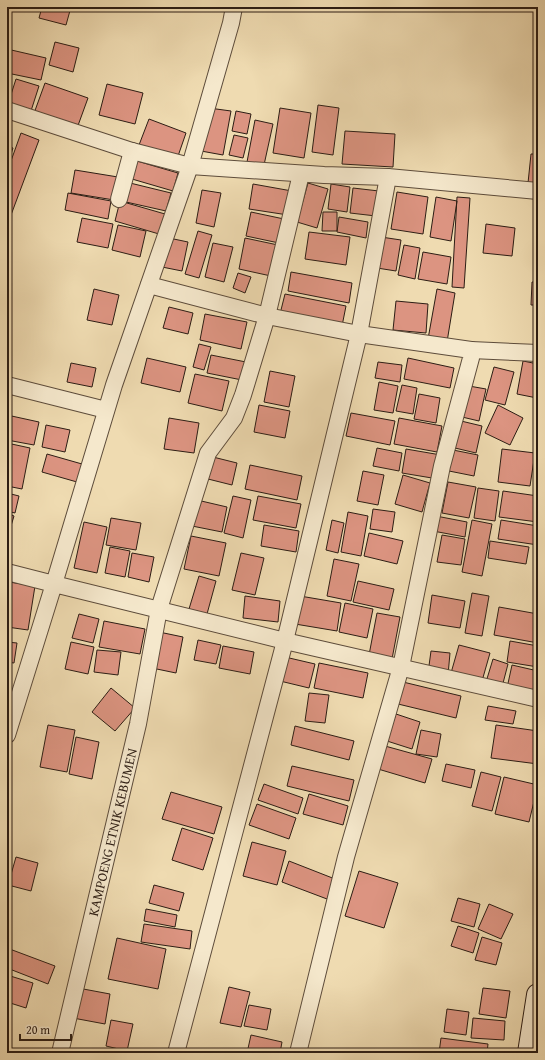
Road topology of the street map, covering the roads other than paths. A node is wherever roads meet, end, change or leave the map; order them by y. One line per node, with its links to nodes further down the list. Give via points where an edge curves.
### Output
1 (234, 7): 4 (street)
2 (7, 110): 3 (street)
3 (132, 152): 4 (street); 8 (street)
4 (190, 166): 5 (street); 9 (street)
5 (301, 174): 6 (street); 10 (street, KAMPOENG ETNIK KEBUMEN)
6 (388, 176): 7 (street); 11 (street)
7 (538, 191)
8 (119, 199)
9 (149, 285): 10 (street); 15 (street)
10 (267, 316): 11 (street); 18 (street, KAMPOENG ETNIK KEBUMEN, via 234,418 208,453)
11 (359, 334): 12 (street); 19 (street)
12 (471, 350): 13 (street); 20 (street, via 442,466)
13 (538, 353)
14 (7, 385): 15 (street)
15 (106, 410): 17 (street)
16 (7, 572): 17 (street)
17 (54, 584): 18 (street); 22 (street)
18 (159, 609): 19 (street); 25 (street, KAMPOENG ETNIK KEBUMEN, via 138,724)
19 (285, 641): 20 (street); 26 (street)
20 (401, 667): 21 (street); 27 (street, via 346,857)
21 (538, 699)
22 (7, 735)
23 (538, 995): 24 (main road)
24 (532, 1049)
25 (60, 1053)
26 (176, 1053)
27 (298, 1053)

